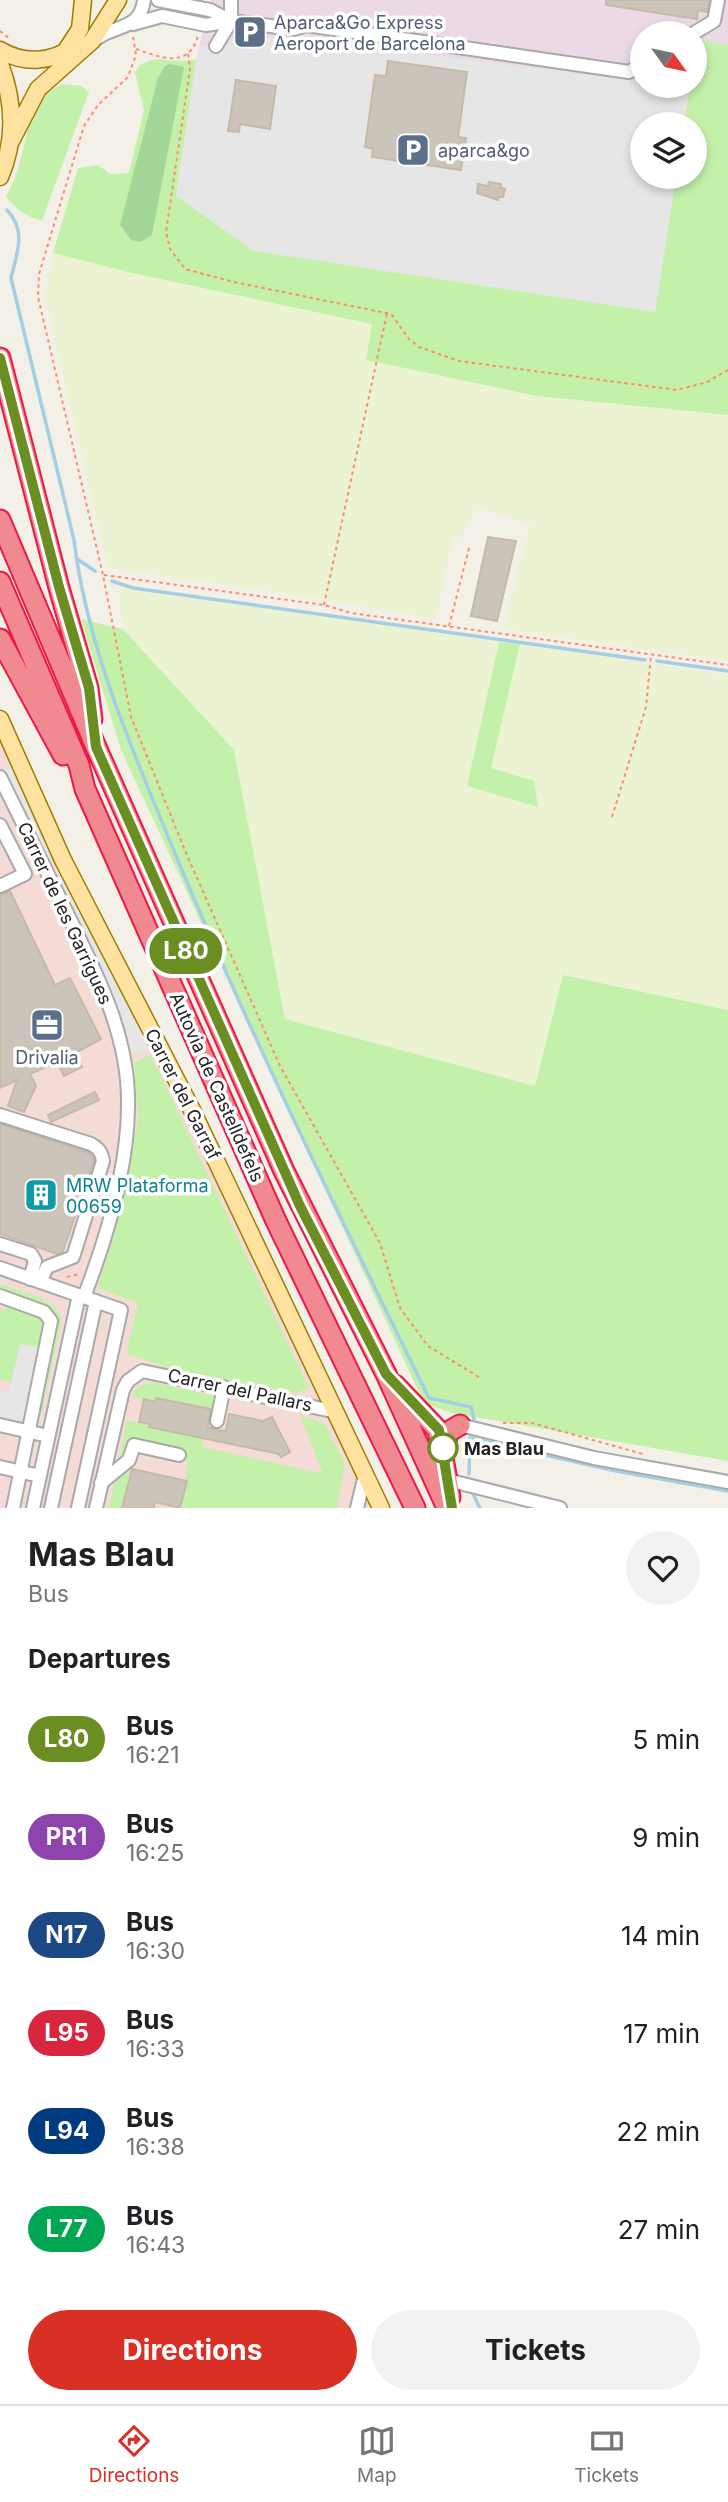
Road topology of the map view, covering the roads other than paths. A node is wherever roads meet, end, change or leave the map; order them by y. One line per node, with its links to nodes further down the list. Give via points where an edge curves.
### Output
1 (83, 0): 14 (main road, via 80,29)
2 (111, 0): 14 (main road, via 91,30)
3 (118, 0): 11 (main road)
4 (144, 0): 10 (street, via 141,13)
5 (158, 0): 8 (street, via 210,10)
6 (231, 0): 8 (street)
7 (718, 0): 9 (street, via 714,21)
8 (231, 21): 10 (street, via 206,24 155,16); 13 (street); 16 (street, via 294,29 306,25)
9 (707, 25)
10 (130, 26): 11 (street)
11 (92, 41): 17 (main road, via 43,83)
12 (6, 45): 14 (main road, via 16,58 36,61)
13 (216, 46)
14 (64, 53)
15 (0, 64): 17 (main road, via 10,102)
16 (630, 71)
17 (10, 142): 18 (main road)
18 (0, 177)
19 (0, 358): 25 (highway, via 89,688)
20 (0, 520): 25 (highway, Autovia de Castelldefels)
21 (0, 582): 28 (highway, Autovia de Castelldefels, via 79,765)
22 (0, 639): 28 (highway)
23 (0, 719): 26 (main road, Carrer del Garraf)
24 (0, 746): 26 (main road)
25 (96, 747): 39 (highway, Autovia de Castelldefels, via 300,1206)
26 (18, 758): 41 (main road, Carrer del Garraf, via 63,860 192,1110)
27 (0, 777): 38 (street, Carrer de les Garrigues, via 103,987 123,1052 128,1102 124,1149)
28 (85, 789): 64 (highway, Autovia de Castelldefels, via 276,1221)
29 (0, 825): 30 (street, via 25,874)
30 (0, 886)
31 (0, 1115): 34 (street, via 99,1149 103,1161 73,1257)
32 (0, 1244): 33 (street)
33 (31, 1254): 34 (street); 36 (street)
34 (62, 1262): 36 (street, via 47,1267)
35 (0, 1268): 36 (street)
36 (35, 1281): 38 (street)
37 (0, 1296): 46 (street, via 44,1312 51,1321)
38 (86, 1298): 47 (street); 59 (street); 60 (street, via 121,1310)
39 (386, 1374): 42 (highway); 65 (highway, Autovia de Castelldefels)
40 (224, 1387): 41 (street, Carrer del Pallars); 43 (street); 56 (street, Carrer del Pallars, via 142,1371 128,1381)
41 (337, 1412): 52 (main road, Carrer del Garraf)
42 (424, 1412): 45 (highway); 49 (highway, via 441,1435)
43 (216, 1421)
44 (0, 1425): 46 (street)
45 (460, 1425): 49 (highway, via 448,1432); 55 (street, via 594,1458)
46 (29, 1431): 47 (street); 51 (street)
47 (48, 1436): 53 (street)
48 (179, 1455): 56 (street, via 134,1445 129,1460)
49 (444, 1460): 54 (highway)
50 (0, 1467): 51 (street)
51 (20, 1471): 53 (street); 57 (street)
52 (365, 1475): 62 (street); 63 (main road, Carrer del Garraf)
53 (40, 1476): 58 (street)
54 (447, 1480): 66 (highway); 67 (street)
55 (728, 1482)
56 (101, 1484): 61 (street)
57 (13, 1508)
58 (33, 1508)
59 (51, 1508)
60 (78, 1508)
61 (96, 1508)
62 (358, 1508)
63 (381, 1508)
64 (415, 1508)
65 (447, 1508)
66 (452, 1508)
67 (560, 1508)

